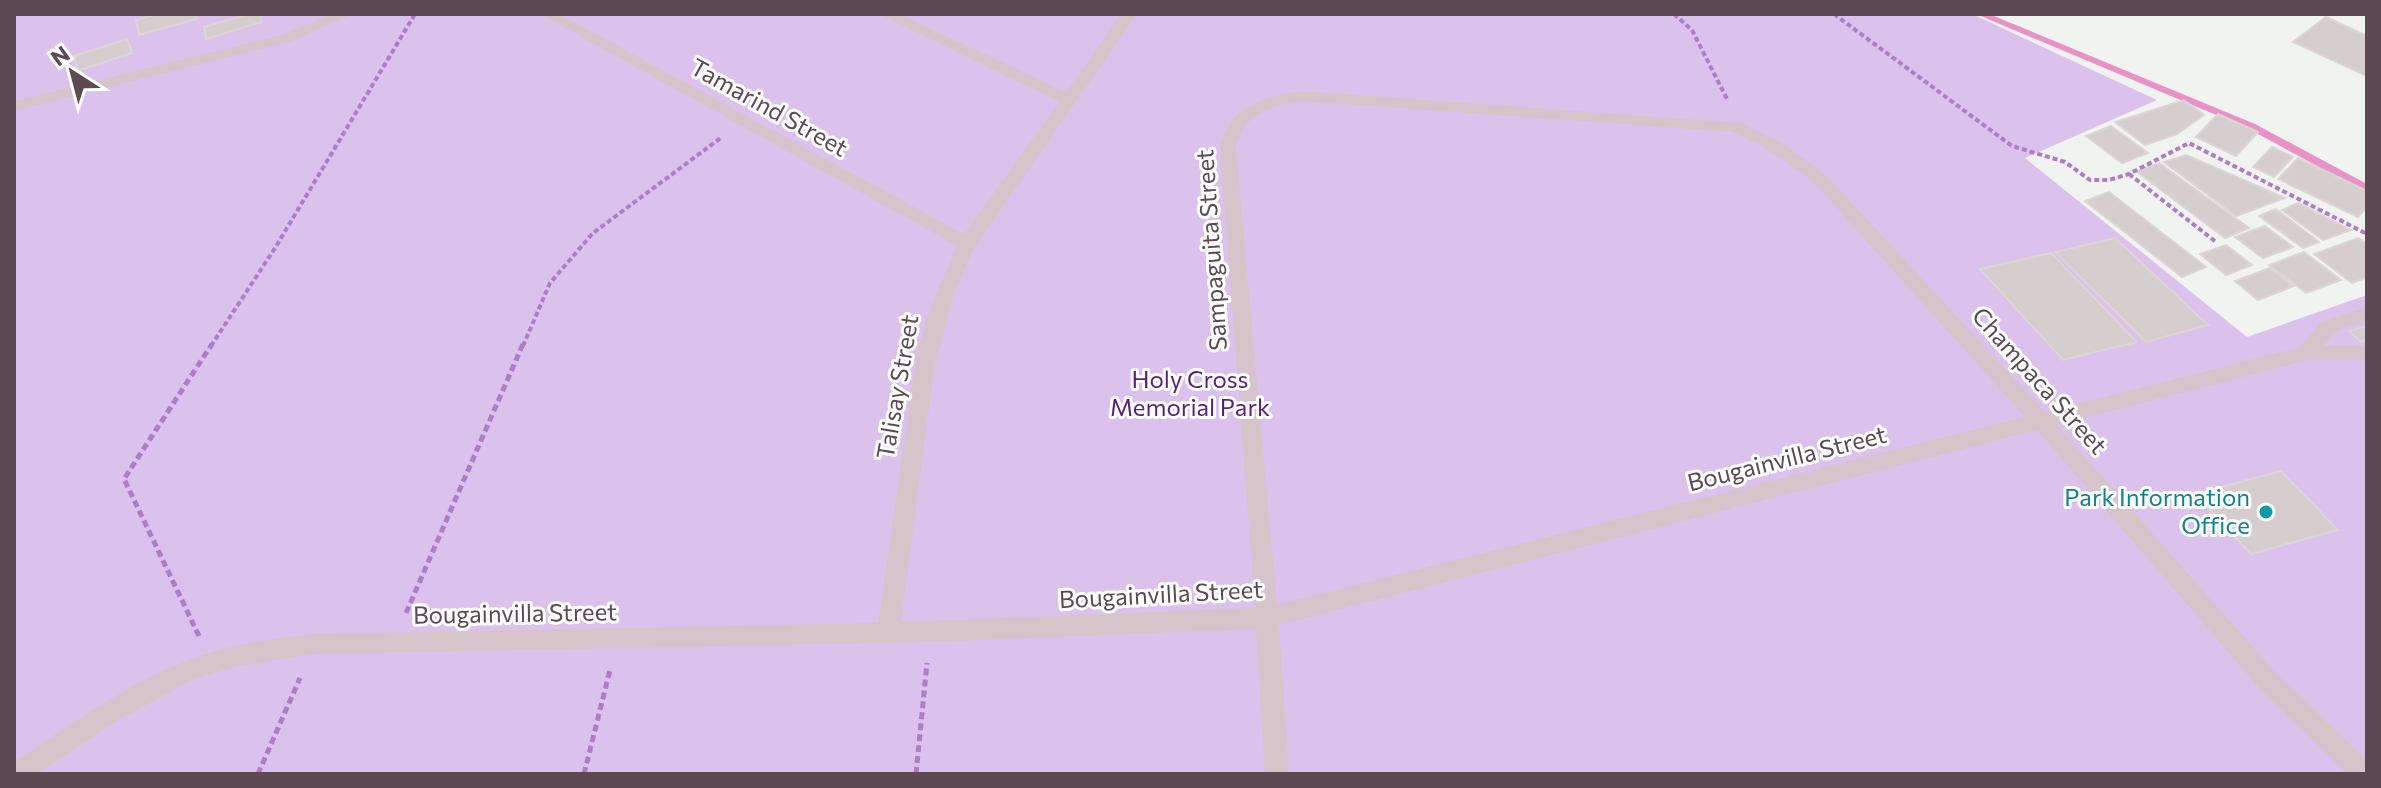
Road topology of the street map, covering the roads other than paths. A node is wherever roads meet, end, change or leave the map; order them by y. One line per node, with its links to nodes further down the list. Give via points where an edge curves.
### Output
1 (345, 14): 6 (lane, via 286,38)
2 (548, 14): 8 (lane, Tamarind Street)
3 (887, 14): 5 (lane)
4 (1129, 14): 5 (lane, Talisay Street)
5 (1069, 100): 8 (lane, Talisay Street)
6 (14, 106)
7 (1247, 112): 12 (lane, Champaca Street, via 1270,101 1302,96 1735,127 1798,160 1822,181); 13 (lane, Sampaguita Street, via 1231,128 1228,147)
8 (967, 244): 14 (lane, Talisay Street, via 932,328)
9 (2367, 314): 10 (lane, via 2327,327)
10 (2308, 353): 11 (lane, Bougainvilla Street); 12 (lane, Bougainvilla Street)
11 (2367, 353)
12 (2041, 421): 13 (lane, Bougainvilla Street); 17 (lane, Champaca Street, via 2267,680)
13 (1267, 618): 14 (lane, Bougainvilla Street); 16 (lane, Sampaguita Street)
14 (888, 633): 15 (lane, Bougainvilla Street, via 269,649 212,662 161,683)
15 (17, 774)
16 (1277, 774)
17 (2364, 774)

